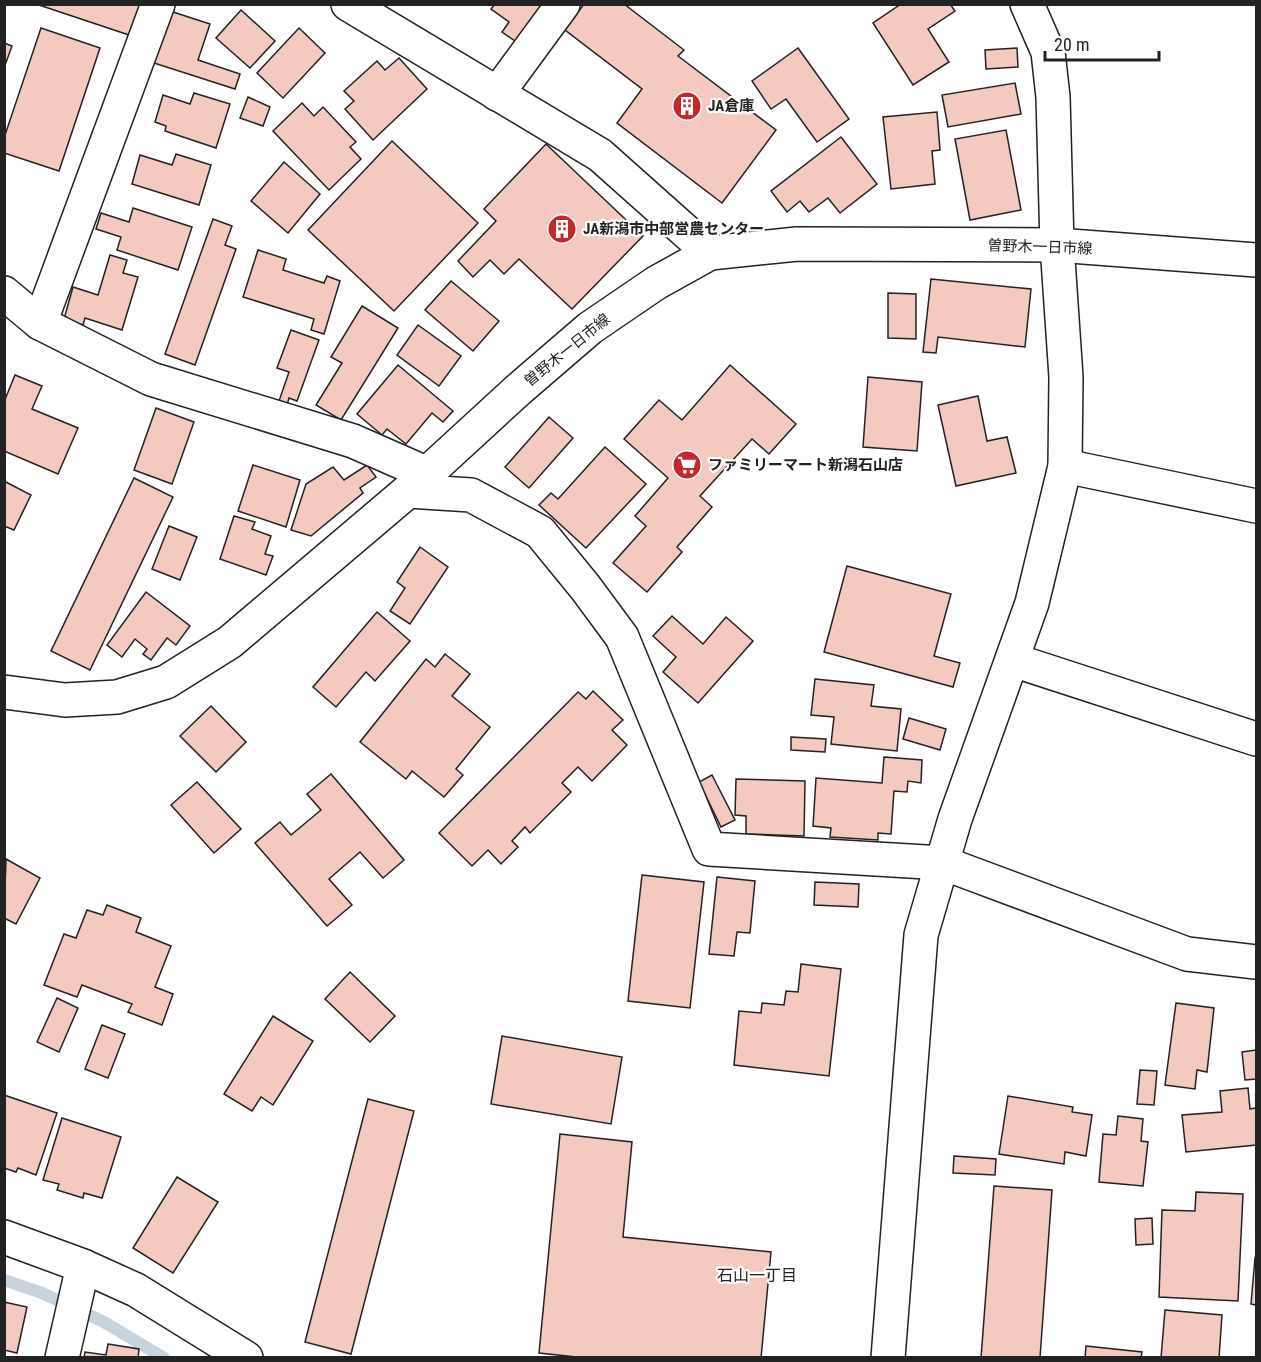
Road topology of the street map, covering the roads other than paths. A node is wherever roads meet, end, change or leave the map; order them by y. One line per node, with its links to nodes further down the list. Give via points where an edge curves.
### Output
1 (158, 4): 10 (street)
2 (348, 4): 5 (street)
3 (563, 4): 5 (street)
4 (1027, 4): 6 (street, via 1048,52)
5 (497, 94): 7 (street, via 600,155)
6 (1057, 245): 7 (street, 曽野木一日市線, via 797,244); 8 (street, 曽野木一日市線); 11 (street, via 1066,377)
7 (710, 253): 12 (street, 曽野木一日市線, via 656,283 590,328)
8 (1257, 260)
9 (4, 293): 10 (street)
10 (40, 323): 12 (street, via 151,380 353,441)
11 (1065, 466): 13 (street); 14 (street, via 1032,603)
12 (418, 482): 15 (street, 曽野木一日市線, via 230,642 166,682 117,697 65,700); 17 (street, via 471,495 540,532 622,637 709,849)
13 (1257, 506)
14 (1013, 660): 16 (street); 17 (street)
15 (4, 692)
16 (1257, 740)
17 (943, 863): 18 (street, via 1187,954); 23 (street, via 921,935)
18 (1257, 962)
19 (4, 1237): 20 (street)
20 (83, 1266): 21 (street); 22 (street, via 136,1290)
21 (62, 1358)
22 (246, 1358)
23 (888, 1358)

